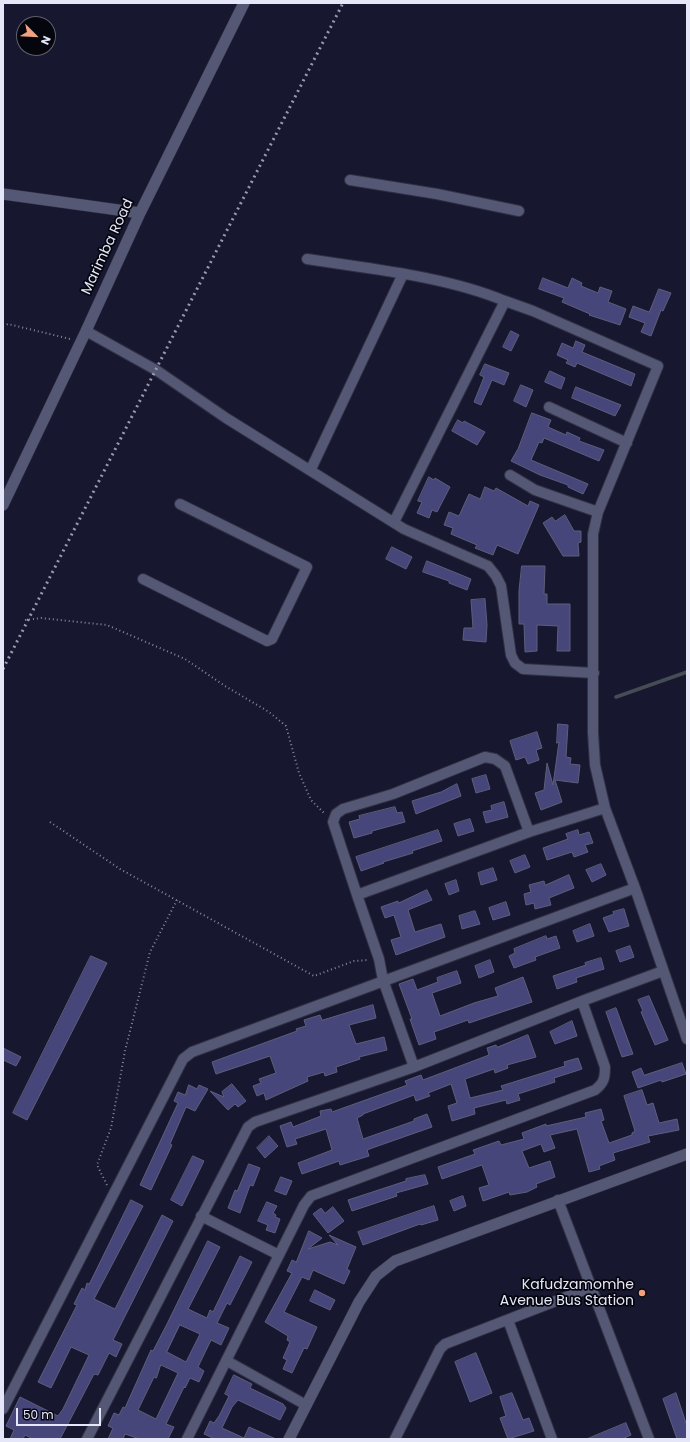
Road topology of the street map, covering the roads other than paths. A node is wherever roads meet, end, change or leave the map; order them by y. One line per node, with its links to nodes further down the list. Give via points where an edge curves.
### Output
1 (244, 3): 5 (street, Marimba Road)
2 (350, 180): 4 (street)
3 (3, 194): 5 (street)
4 (519, 211)
5 (140, 213): 9 (street, Marimba Road)
6 (307, 259): 7 (street)
7 (403, 274): 8 (street, via 484,292); 12 (street)
8 (504, 301): 11 (street, via 533,311 658,366); 17 (street, via 496,322)
9 (86, 331): 12 (street, via 156,370 226,418); 15 (street, Marimba Road)
10 (548, 407): 11 (street)
11 (627, 443): 16 (street)
12 (311, 469): 17 (street)
13 (510, 475): 16 (street, via 535,490)
14 (180, 504): 18 (street, via 307,567 276,632 272,639 267,640)
15 (3, 505)
16 (598, 512): 19 (street, via 593,534)
17 (394, 522): 19 (street, via 488,566 501,586 511,655 515,663 523,669)
18 (143, 579)
19 (594, 673): 20 (street, via 592,709 595,765)
20 (605, 808): 21 (street); 22 (street)
21 (529, 832): 23 (street); 23 (street, via 505,766 495,759 485,757 393,794 343,809 336,814 332,822)
22 (635, 888): 24 (street); 25 (street)
23 (358, 895): 25 (street, via 379,959)
24 (663, 971): 26 (street); 27 (street)
25 (383, 980): 28 (street); 37 (street, via 192,1052 183,1059)
26 (582, 1001): 28 (street); 32 (street, via 605,1067 602,1084 595,1090 311,1196 304,1204)
27 (687, 1039)
28 (414, 1067): 31 (street, via 255,1122 248,1127)
29 (687, 1154): 30 (street)
30 (558, 1200): 33 (street); 36 (street, via 395,1261 376,1276 358,1302)
31 (201, 1216): 32 (street); 38 (street)
32 (279, 1255): 35 (street)
33 (592, 1287): 34 (street); 43 (street)
34 (508, 1320): 41 (street, via 445,1344 440,1349); 42 (street)
35 (227, 1361): 36 (street); 39 (street)
36 (306, 1405): 40 (street)
37 (3, 1409)
38 (87, 1439)
39 (186, 1439)
40 (289, 1439)
41 (395, 1439)
42 (552, 1439)
43 (650, 1439)

